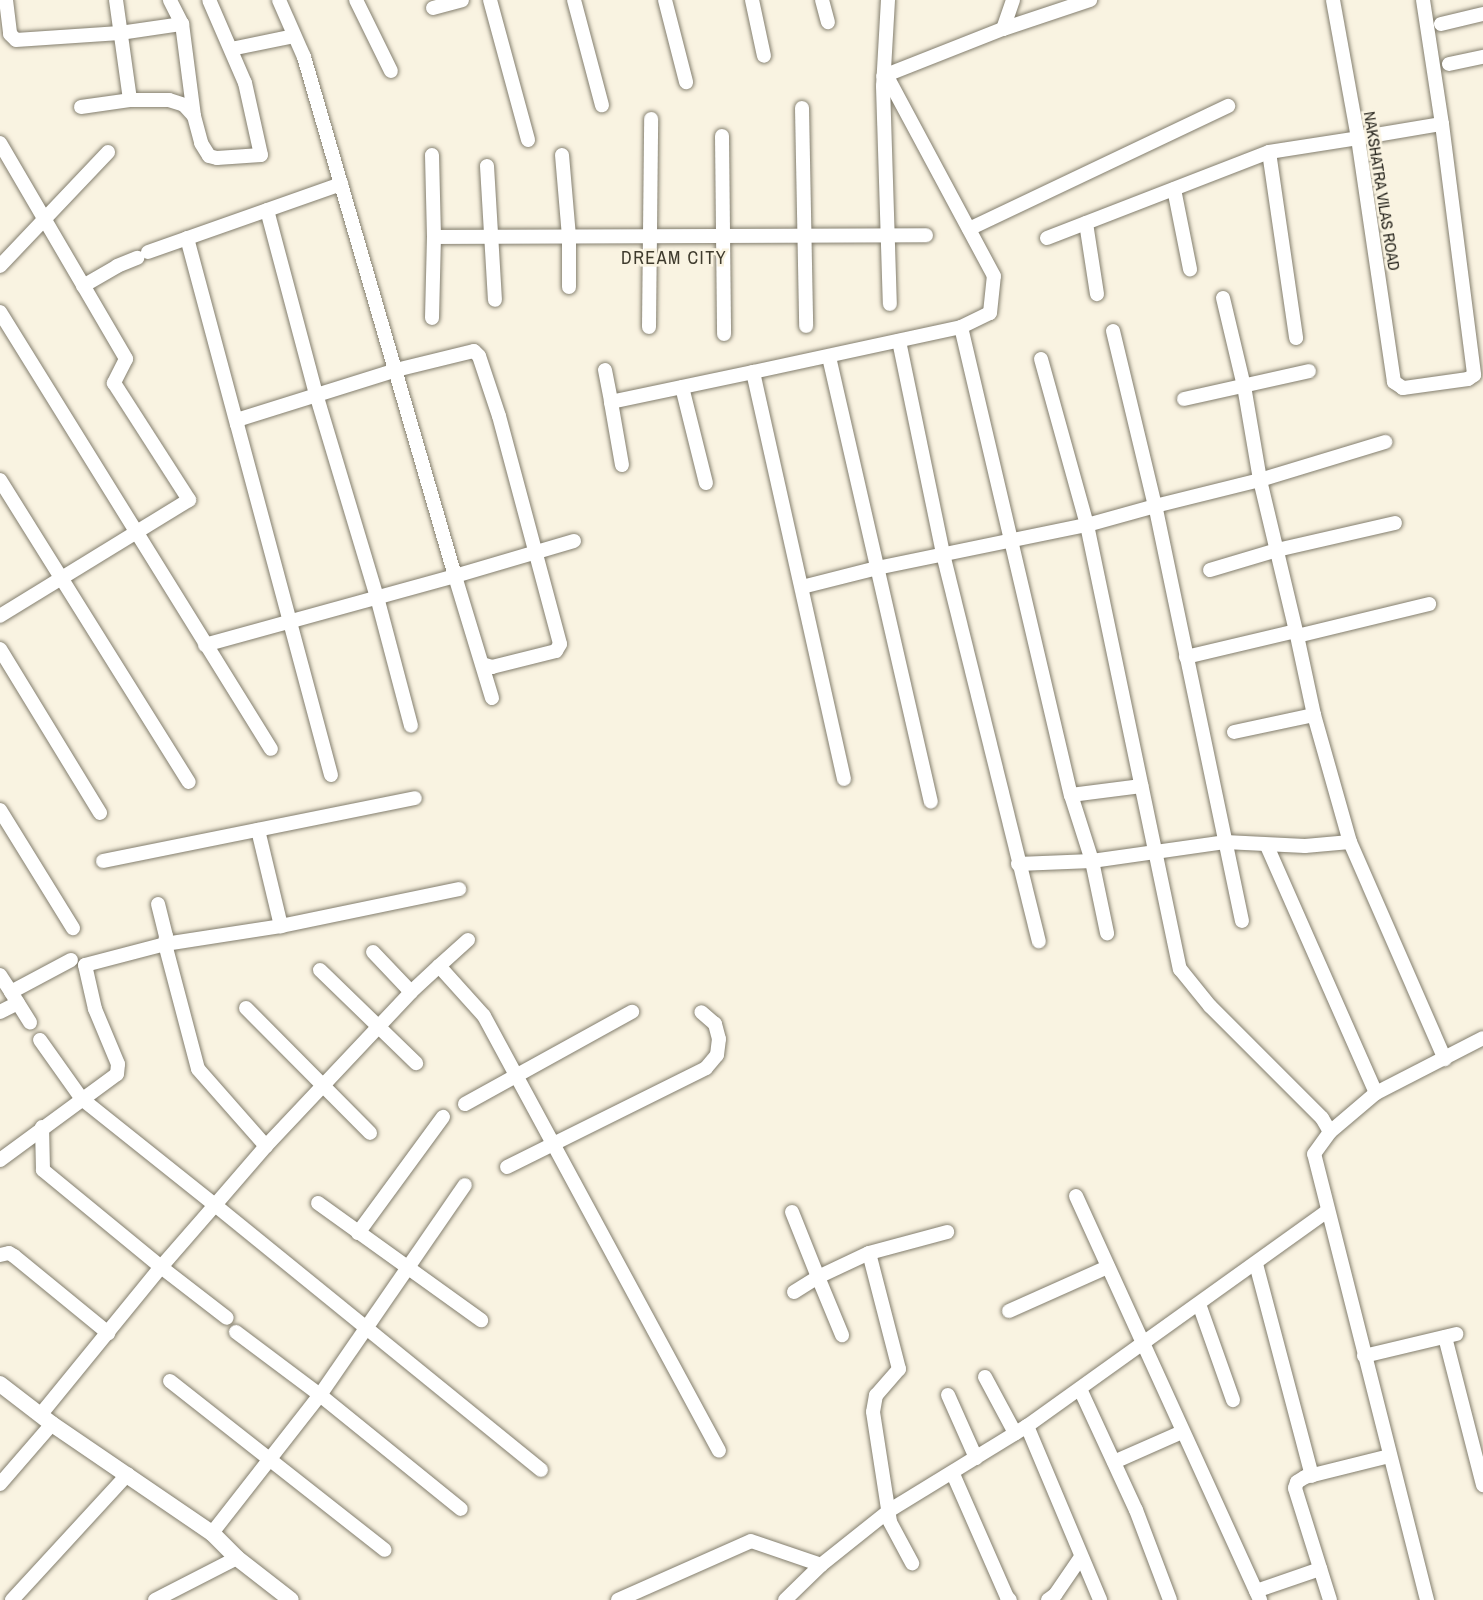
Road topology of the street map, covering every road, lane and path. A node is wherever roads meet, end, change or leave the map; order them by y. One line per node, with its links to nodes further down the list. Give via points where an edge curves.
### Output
1 (6, 0): 24 (street, via 13,39)
2 (116, 0): 24 (street)
3 (170, 0): 21 (street)
4 (209, 0): 26 (street)
5 (279, 0): 25 (street)
6 (356, 0): 30 (street)
7 (462, 0): 18 (street)
8 (490, 0): 43 (street)
9 (574, 0): 34 (street)
10 (665, 0): 32 (street)
11 (752, 0): 27 (street)
12 (822, 0): 20 (street)
13 (888, 0): 31 (street)
14 (1013, 0): 23 (street)
15 (1090, 0): 23 (street)
16 (1333, 0): 42 (street, NAKSHATRA VILAS ROAD)
17 (1423, 0): 40 (street)
18 (433, 8)
19 (1483, 14): 22 (street)
20 (828, 22)
21 (182, 24): 24 (street); 38 (street)
22 (1441, 24)
23 (1003, 29): 31 (street)
24 (120, 33): 33 (street)
25 (294, 36): 26 (street); 50 (street, via 304,57)
26 (231, 49): 38 (street, via 245,82 261,154 209,156)
27 (765, 56)
28 (1483, 57): 29 (street)
29 (1449, 64)
30 (390, 71)
31 (885, 76): 55 (street); 58 (street)
32 (686, 82)
33 (130, 100): 36 (street); 38 (street, via 169,100 183,105)
34 (603, 105)
35 (1228, 106): 55 (street)
36 (81, 107)
37 (802, 108): 57 (street)
38 (194, 116)
39 (651, 119): 61 (street)
40 (1442, 124): 42 (street); 42 (street, NAKSHATRA VILAS ROAD, via 1474,375 1468,379 1403,388 1394,382)
41 (722, 136): 56 (street)
42 (1358, 138): 46 (street)
43 (528, 140)
44 (0, 143): 53 (street)
45 (108, 152): 53 (street)
46 (1269, 152): 51 (street); 81 (street)
47 (432, 155): 62 (street)
48 (562, 155): 60 (street)
49 (488, 166): 63 (street)
50 (341, 184): 52 (street); 85 (street)
51 (1174, 189): 54 (street); 67 (street)
52 (267, 210): 64 (street); 91 (street)
53 (44, 219): 66 (street); 68 (street)
54 (1086, 223): 65 (street); 70 (street)
55 (969, 229): 78 (street, via 994,276 990,313)
56 (723, 235): 57 (street); 61 (street); 80 (street)
57 (803, 235): 58 (street); 76 (street)
58 (889, 235): 59 (street); 73 (street)
59 (926, 235)
60 (569, 236): 61 (street); 63 (street); 69 (street)
61 (650, 236): 77 (street)
62 (434, 237): 63 (street); 75 (street)
63 (490, 237): 72 (street)
64 (187, 238): 68 (street, via 117,266); 94 (street)
65 (1047, 238)
66 (0, 266)
67 (1190, 269)
68 (83, 286): 103 (street, via 126,359 114,382 189,500)
69 (569, 287)
70 (1097, 294)
71 (1223, 298): 89 (street)
72 (495, 300)
73 (890, 304)
74 (0, 312): 103 (street)
75 (432, 318)
76 (806, 326)
77 (649, 327)
78 (961, 327): 82 (street); 104 (street)
79 (1113, 331): 100 (street)
80 (723, 334)
81 (1296, 338)
82 (899, 341): 83 (street); 108 (street)
83 (829, 357): 88 (street); 109 (street)
84 (1041, 359): 102 (street)
85 (396, 370): 91 (street); 107 (street, via 467,351 479,356 499,416); 111 (street)
86 (605, 370): 93 (street)
87 (1309, 371): 89 (street)
88 (753, 372): 90 (street); 113 (street)
89 (1244, 386): 92 (street); 98 (street)
90 (682, 387): 93 (street); 99 (street)
91 (316, 394): 94 (street, via 246,415); 114 (street)
92 (1184, 399)
93 (611, 402): 96 (street)
94 (237, 424): 117 (street)
95 (1385, 442): 98 (street)
96 (622, 465)
97 (0, 480): 112 (street)
98 (1260, 480): 100 (street); 106 (street)
99 (706, 483)
100 (1155, 506): 102 (street); 121 (street)
101 (1395, 523): 106 (street)
102 (1087, 525): 104 (street); 131 (street)
103 (135, 532): 112 (street); 119 (street)
104 (1012, 539): 108 (street); 132 (street)
105 (574, 541): 107 (street)
106 (1277, 549): 110 (street); 118 (street)
107 (534, 553): 111 (street); 122 (street, via 560,648 492,667)
108 (943, 554): 109 (street); 144 (street)
109 (877, 568): 113 (street); 134 (street)
110 (1210, 570)
111 (454, 576): 114 (street); 122 (street)
112 (61, 578): 116 (street); 130 (street)
113 (802, 587): 129 (street)
114 (377, 597): 117 (street); 125 (street)
115 (1429, 604): 118 (street)
116 (0, 616)
117 (290, 621): 119 (street); 128 (street)
118 (1297, 633): 121 (street); 124 (street)
119 (205, 645): 127 (street)
120 (0, 649): 136 (street)
121 (1186, 657): 138 (street)
122 (482, 664): 123 (street)
123 (492, 698)
124 (1314, 715): 126 (street); 139 (street)
125 (411, 726)
126 (1234, 732)
127 (271, 749)
128 (331, 775)
129 (844, 779)
130 (189, 782)
131 (1142, 786): 132 (street); 141 (street)
132 (1071, 795): 143 (street)
133 (415, 798): 137 (street)
134 (932, 801)
135 (0, 810): 149 (street)
136 (100, 813)
137 (258, 830): 142 (street); 148 (street)
138 (1225, 842): 140 (street); 141 (street); 147 (street)
139 (1350, 842): 140 (street); 169 (street)
140 (1267, 846): 173 (street)
141 (1156, 854): 143 (street); 178 (street, via 1180,969 1210,1006 1322,1118)
142 (103, 861)
143 (1092, 861): 144 (street); 150 (street)
144 (1018, 864): 152 (street)
145 (459, 889): 148 (street)
146 (158, 904): 153 (street)
147 (1242, 921)
148 (281, 926): 153 (street)
149 (73, 928)
150 (1107, 933)
151 (468, 940): 156 (street)
152 (1039, 941)
153 (165, 944): 174 (street, via 85,965 95,1008 118,1064 117,1074 110,1081); 181 (street, via 198,1069)
154 (374, 952): 159 (street)
155 (71, 960): 160 (street)
156 (439, 966): 159 (street); 171 (street, via 484,1016)
157 (320, 970): 166 (street)
158 (0, 975): 160 (street)
159 (411, 992): 166 (street)
160 (15, 998): 162 (street); 165 (street)
161 (246, 1008): 172 (street)
162 (0, 1012)
163 (632, 1012): 171 (street)
164 (701, 1012): 180 (street, via 715,1024 719,1039 717,1055 706,1068)
165 (30, 1022)
166 (379, 1027): 170 (street); 172 (street)
167 (1483, 1038): 169 (street)
168 (40, 1040): 174 (street)
169 (1445, 1059): 173 (street)
170 (416, 1063)
171 (516, 1076): 175 (street); 180 (street)
172 (324, 1087): 179 (street); 181 (street)
173 (1376, 1093): 178 (street)
174 (82, 1099): 177 (street); 187 (street)
175 (465, 1104)
176 (443, 1117): 191 (street)
177 (42, 1127): 182 (street); 196 (street, via 43,1170)
178 (1330, 1132): 188 (street, via 1314,1154)
179 (370, 1133)
180 (552, 1145): 183 (street); 220 (street)
181 (266, 1146): 187 (street)
182 (0, 1160)
183 (507, 1167)
184 (465, 1185): 195 (street)
185 (1076, 1196): 197 (street)
186 (318, 1203): 191 (street)
187 (214, 1205): 196 (street); 204 (street)
188 (1327, 1211): 194 (street); 209 (street)
189 (792, 1212): 198 (street)
190 (947, 1232): 192 (street)
191 (358, 1233): 195 (street)
192 (869, 1253): 198 (street); 232 (street, via 899,1364 896,1374 873,1403)
193 (0, 1255): 206 (street, via 14,1256)
194 (1256, 1264): 200 (street); 228 (street)
195 (407, 1266): 203 (street); 204 (street)
196 (161, 1267): 202 (street); 206 (street)
197 (1108, 1268): 201 (street); 208 (street)
198 (818, 1277): 199 (street); 207 (street)
199 (794, 1292)
200 (1199, 1304): 208 (street); 216 (street)
201 (1008, 1311)
202 (227, 1318)
203 (481, 1320)
204 (366, 1328): 214 (street); 225 (street)
205 (236, 1332): 214 (street)
206 (108, 1333): 217 (street)
207 (842, 1335)
208 (1142, 1345): 213 (street); 219 (street)
209 (1364, 1356): 221 (street); 230 (street, via 1450,1336)
210 (985, 1377): 218 (street)
211 (170, 1381): 223 (street)
212 (0, 1384): 217 (street)
213 (1080, 1389): 218 (street); 224 (street)
214 (320, 1395): 223 (street); 231 (street)
215 (948, 1395): 222 (street)
216 (1233, 1400)
217 (46, 1419): 226 (street); 229 (street)
218 (1021, 1430): 222 (street); 235 (street)
219 (1182, 1432): 224 (street); 240 (street)
220 (719, 1451)
221 (1389, 1455): 228 (street); 251 (street)
222 (976, 1458): 227 (street)
223 (271, 1460): 233 (street); 234 (street)
224 (1114, 1462): 249 (street)
225 (541, 1470)
226 (128, 1474): 233 (street); 241 (street)
227 (953, 1474): 232 (street); 246 (street)
228 (1312, 1476): 239 (street, via 1300,1479 1295,1488)
229 (0, 1484)
230 (1483, 1485)
231 (461, 1509)
232 (890, 1510): 237 (street, via 890,1522); 238 (street)
233 (212, 1533): 236 (street)
234 (385, 1550)
235 (1082, 1557): 247 (street, via 1056,1595); 248 (street)
236 (237, 1558): 242 (street); 243 (street)
237 (912, 1563)
238 (821, 1565): 244 (street, via 751,1541); 245 (street)
239 (1320, 1569): 240 (street); 250 (street)
240 (1258, 1596)
241 (12, 1600)
242 (154, 1600)
243 (291, 1600)
244 (618, 1600)
245 (785, 1600)
246 (1010, 1600)
247 (1048, 1600)
248 (1100, 1600)
249 (1170, 1600)
250 (1330, 1600)
251 (1428, 1600)

